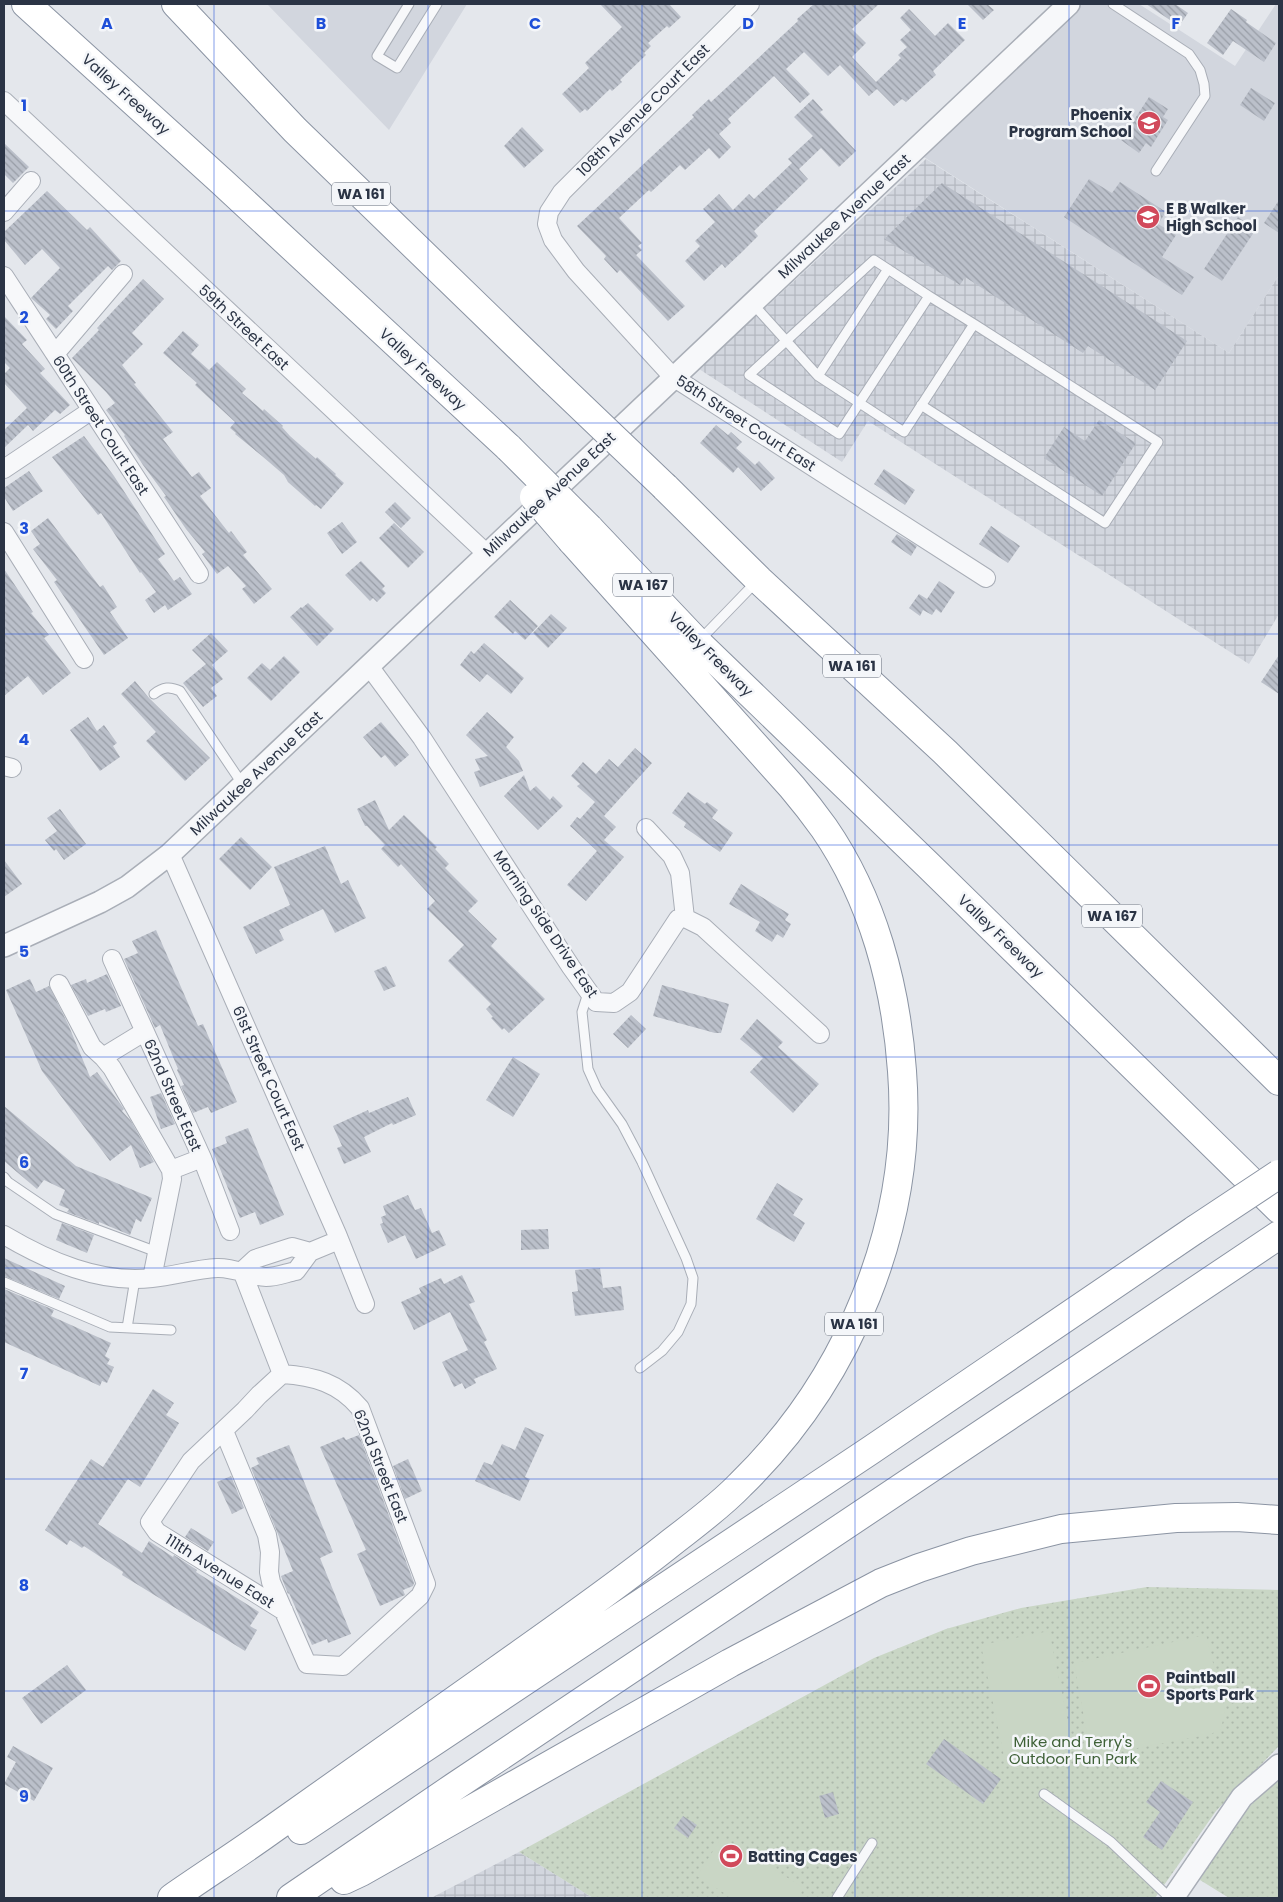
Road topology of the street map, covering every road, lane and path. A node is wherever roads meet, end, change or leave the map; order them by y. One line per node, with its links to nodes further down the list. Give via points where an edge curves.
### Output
1 (26, 4): 28 (highway, Valley Freeway / WA 167, bridge, via 396,344)
2 (176, 4): 32 (highway, WA 161, bridge, via 295,130)
3 (409, 4): 4 (lane, via 377,56 397,68)
4 (438, 4)
5 (750, 4): 12 (street, 108th Avenue Court East, via 562,192 549,212)
6 (1068, 4): 17 (street, Milwaukee Avenue East)
7 (1113, 4): 9 (lane, via 1189,54 1200,70 1204,84 1205,96)
8 (4, 101): 29 (street, 59th Street East)
9 (1156, 171)
10 (31, 180): 11 (street)
11 (4, 212)
12 (548, 224): 22 (street, 58th Street Court East, via 553,240 576,271)
13 (888, 269): 16 (lane); 19 (lane, via 874,260); 21 (lane)
14 (122, 274): 20 (street)
15 (4, 276): 20 (street, 60th Street Court East)
16 (929, 296): 18 (lane); 23 (lane)
17 (752, 303): 19 (lane); 22 (street, Milwaukee Avenue East)
18 (974, 324): 24 (lane); 24 (lane, via 1158,442 1106,523)
19 (787, 341): 21 (lane); 23 (lane, via 750,375 839,434)
20 (55, 354): 25 (street, 60th Street Court East)
21 (818, 376): 23 (lane)
22 (673, 377): 29 (street, Milwaukee Avenue East); 31 (street, 58th Street Court East)
23 (860, 403): 24 (lane, via 904,432)
24 (921, 405)
25 (92, 410): 26 (street); 30 (street, 60th Street Court East)
26 (4, 469)
27 (4, 532): 34 (street)
28 (580, 534): 33 (highway, Valley Freeway / WA 167); 75 (highway, WA 161, via 792,787 825,829 848,868 875,930 895,1009 901,1053 905,1099 903,1144 889,1226 871,1285 839,1355 804,1410 741,1485 569,1621)
29 (486, 553): 35 (street, Milwaukee Avenue East)
30 (199, 574)
31 (986, 578)
32 (759, 580): 33 (lane); 37 (highway, WA 161)
33 (698, 643): 55 (highway, Valley Freeway / WA 167)
34 (84, 659)
35 (369, 666): 38 (street, Milwaukee Avenue East); 45 (street, Morning Side Drive East, via 427,745)
36 (154, 694): 38 (lane, via 167,687 180,692)
37 (945, 752): 49 (highway, WA 161, via 1121,920); 50 (highway, WA 167)
38 (243, 785): 40 (street, Milwaukee Avenue East)
39 (646, 828): 41 (street, via 672,856 680,873)
40 (170, 854): 42 (street, Milwaukee Avenue East, via 127,887 100,902); 59 (street, 61st Street Court East)
41 (685, 918): 45 (street, Morning Side Drive East, via 678,919 630,992 614,1003 605,1004 596,1002); 47 (street, via 703,927)
42 (4, 946)
43 (112, 959): 46 (street, 62nd Street East)
44 (59, 984): 48 (street, via 92,1046)
45 (588, 993): 67 (lane, via 582,1012 588,1069 642,1162 693,1278 691,1304 678,1332 662,1351)
46 (144, 1032): 48 (street, 62nd Street East); 51 (street, 62nd Street East)
47 (820, 1034)
48 (103, 1057): 52 (street)
49 (1279, 1064)
50 (1279, 1081)
51 (202, 1158): 52 (street, 62nd Street East); 56 (street, 62nd Street East)
52 (171, 1170): 60 (street, via 172,1179)
53 (1279, 1174): 76 (highway, bridge, via 822,1484)
54 (4, 1177): 60 (lane, via 55,1214)
55 (1279, 1209)
56 (230, 1231)
57 (4, 1235): 62 (street, via 31,1250 79,1269 112,1277)
58 (1279, 1235): 77 (highway)
59 (339, 1240): 61 (street, via 310,1252 292,1248 275,1264 256,1259); 64 (street, 61st Street Court East)
60 (157, 1252): 62 (street)
61 (242, 1271): 62 (street, via 218,1268); 68 (street)
62 (144, 1279): 65 (lane)
63 (4, 1282): 65 (lane, via 110,1327)
64 (365, 1304)
65 (127, 1328): 66 (lane)
66 (171, 1330)
67 (640, 1368)
68 (282, 1374): 69 (street, 111th Avenue East); 71 (street, 62nd Street East, via 304,1376 334,1386 349,1395 360,1408 426,1584 420,1596 343,1666 307,1664)
69 (224, 1431): 71 (street, via 267,1535 271,1582); 71 (street, 111th Avenue East, via 191,1461 150,1522 157,1532)
70 (1279, 1520): 78 (highway, via 1176,1518 1062,1529 971,1551 919,1568 881,1583 730,1663 361,1872)
71 (284, 1611)
72 (1279, 1765): 80 (street, via 1242,1797)
73 (1044, 1794): 80 (lane, via 1111,1842)
74 (872, 1843): 79 (lane)
75 (172, 1898)
76 (198, 1898)
77 (291, 1898)
78 (304, 1898)
79 (837, 1898)
80 (1172, 1898)

